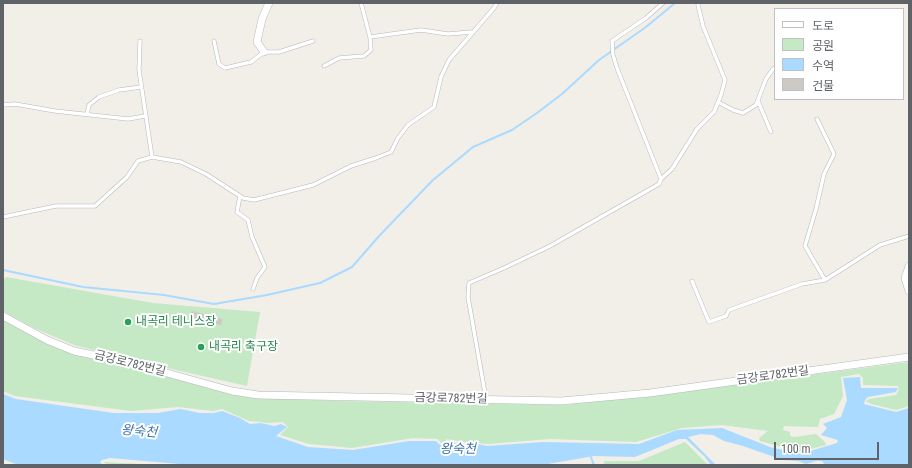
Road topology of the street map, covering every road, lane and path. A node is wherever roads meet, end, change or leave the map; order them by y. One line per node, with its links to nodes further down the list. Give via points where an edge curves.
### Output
1 (269, 3): 11 (street, via 257,42)
2 (361, 3): 7 (lane)
3 (497, 3): 6 (lane)
4 (663, 3): 23 (lane, via 612,41 617,68)
5 (698, 5): 16 (lane, via 703,26 725,80)
6 (472, 32): 7 (lane, via 448,34 421,30); 24 (lane, via 449,60 441,77 434,107 408,125 391,152 351,166 313,186 254,200)
7 (370, 37): 12 (lane, via 371,50 364,56 339,58)
8 (140, 41): 14 (lane)
9 (214, 41): 11 (lane, via 219,64 225,68 251,62)
10 (313, 41): 11 (lane, via 279,52)
11 (264, 52)
12 (324, 66)
13 (774, 68): 15 (lane, via 766,79)
14 (141, 87): 18 (lane, via 119,90 99,97 89,105); 19 (lane)
15 (758, 101): 16 (lane, via 743,113); 21 (lane)
16 (718, 102): 23 (lane, via 714,112 697,130 672,169)
17 (3, 105): 18 (lane, via 15,104)
18 (87, 114): 19 (lane, via 128,118)
19 (145, 116): 22 (lane)
20 (818, 119): 28 (lane, via 834,154 824,174 805,246)
21 (771, 132)
22 (152, 157): 24 (lane, via 181,162 206,174); 25 (lane, via 138,161 127,177 95,206 56,206)
23 (661, 179): 34 (lane, via 659,184 550,246 469,282 468,296)
24 (240, 196): 30 (lane, via 237,212 248,220 252,237 265,267)
25 (3, 217)
26 (909, 236): 28 (lane, via 880,245)
27 (909, 266): 31 (street, via 905,278)
28 (825, 280): 29 (lane, via 802,284 729,310 726,316 709,322)
29 (692, 281)
30 (253, 289)
31 (909, 291)
32 (3, 316): 34 (street, 금강로782번길, via 47,340 74,351 127,362 232,391 258,395)
33 (909, 357): 34 (street, 금강로782번길, via 650,393 561,401)
34 (486, 400)

